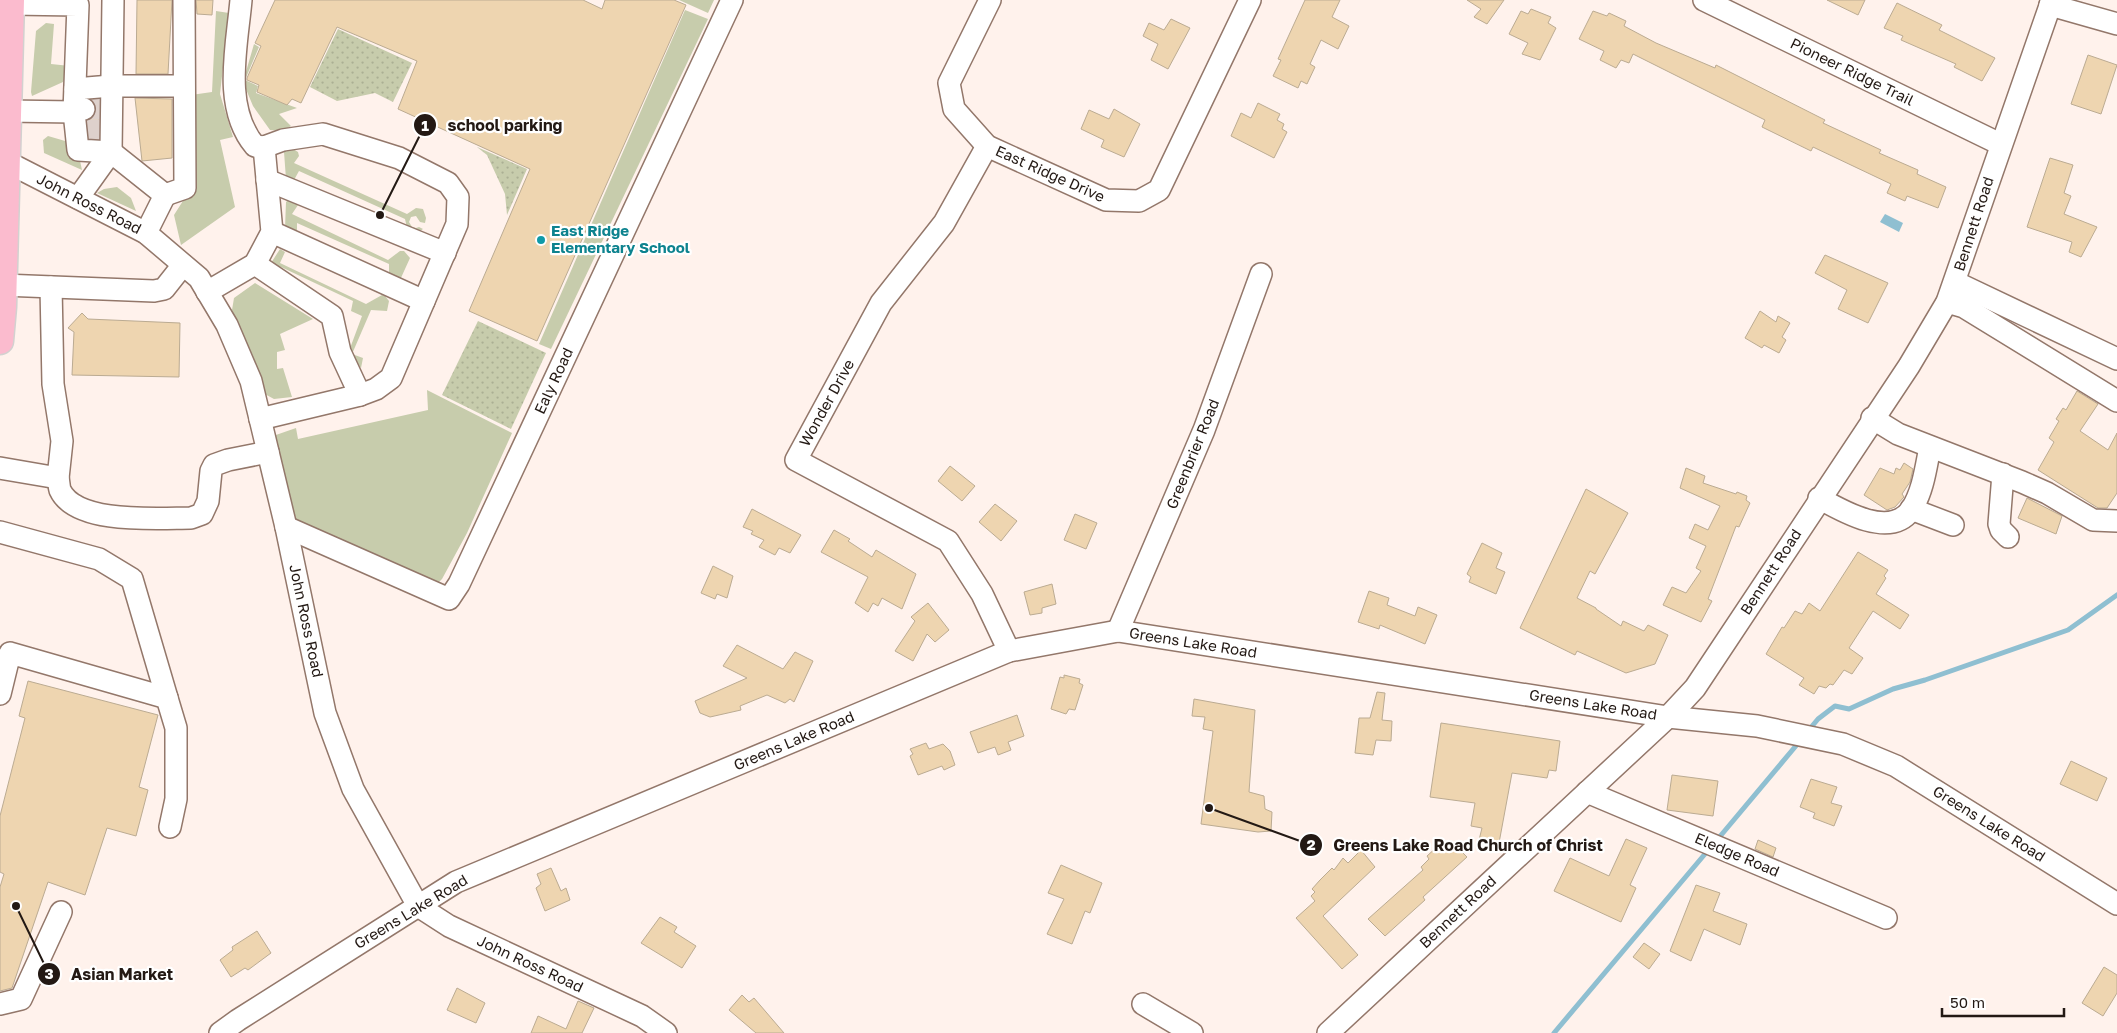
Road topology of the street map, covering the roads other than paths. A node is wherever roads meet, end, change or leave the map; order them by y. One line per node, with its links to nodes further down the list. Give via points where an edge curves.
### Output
1 (113, 0): 14 (street)
2 (176, 0): 13 (street, via 175,51)
3 (184, 0): 13 (street)
4 (241, 0): 20 (street, via 234,85 239,117 255,146)
5 (732, 0): 53 (street, Ealy Road, via 459,584 449,599)
6 (990, 0): 19 (street, East Ridge Drive, via 949,83 954,109)
7 (1250, 0): 19 (street, East Ridge Drive, via 1159,190 1139,201 1106,200)
8 (1704, 0): 18 (street, Pioneer Ridge Trail)
9 (11, 2): 11 (street); 16 (main road)
10 (2051, 2): 12 (street); 18 (street, Bennett Road)
11 (81, 3): 15 (street)
12 (2117, 24)
13 (183, 82): 14 (street); 24 (street, via 185,188)
14 (111, 86): 15 (street); 17 (street)
15 (75, 89): 17 (street)
16 (7, 111): 17 (street); 22 (main road)
17 (92, 120): 21 (street); 21 (street, via 78,150)
18 (2000, 144): 32 (street, Bennett Road)
19 (987, 146): 57 (street, Wonder Drive, via 944,223 881,303 796,460 948,541 982,594)
20 (264, 147): 23 (street); 28 (street, via 283,140 323,134 399,158 448,183 458,197 457,224)
21 (111, 152): 24 (street); 25 (street)
22 (7, 162): 25 (street, John Ross Road); 33 (main road)
23 (267, 180): 26 (street); 28 (street)
24 (165, 195): 27 (street)
25 (78, 198): 27 (street, John Ross Road)
26 (272, 232): 29 (street); 36 (street)
27 (146, 233): 30 (street, John Ross Road)
28 (445, 253): 36 (street)
29 (255, 264): 35 (street); 40 (street, via 332,316 340,352)
30 (183, 265): 34 (street, via 164,289 154,291); 35 (street, John Ross Road, via 199,278)
31 (1261, 274): 56 (street, Greenbrier Road, via 1204,430)
32 (1954, 282): 37 (street, Bennett Road); 39 (street)
33 (3, 285): 34 (street); 38 (main road)
34 (51, 287): 48 (street, via 53,384 62,441)
35 (207, 292): 43 (street, John Ross Road, via 227,325 251,381)
36 (424, 301): 40 (street, via 390,378 376,389)
37 (1946, 302): 41 (street, via 1964,307); 42 (street, Bennett Road, via 1909,366)
38 (0, 341)
39 (2117, 359)
40 (360, 395): 43 (street)
41 (2117, 401)
42 (1872, 418): 44 (street, via 1889,430); 49 (street, Bennett Road)
43 (260, 419): 45 (street, John Ross Road)
44 (1930, 447): 47 (street); 50 (street, via 1924,476)
45 (268, 452): 48 (street, via 214,465 208,501 202,514 191,518 119,519 89,512 68,500); 53 (street, John Ross Road)
46 (0, 468): 48 (street)
47 (2002, 474): 51 (street, via 2047,493 2093,520); 55 (street, via 2000,524)
48 (58, 478)
49 (1819, 498): 50 (street, via 1879,523 1903,518); 61 (street, Bennett Road, via 1695,688)
50 (1911, 509): 52 (street)
51 (2117, 521)
52 (1953, 525)
53 (286, 527): 65 (street, John Ross Road, via 325,713 353,788)
54 (0, 532): 60 (street, via 99,559 132,579)
55 (2008, 537)
56 (1118, 631): 57 (street, Greens Lake Road); 61 (street, Greens Lake Road)
57 (1009, 651): 65 (street, Greens Lake Road, via 456,882)
58 (5, 652): 59 (street); 60 (street)
59 (0, 694)
60 (167, 698): 63 (street, via 176,728 176,799)
61 (1668, 717): 62 (street, Bennett Road); 64 (street, Greens Lake Road, via 1776,729 1843,744 1896,766)
62 (1587, 792): 67 (street, Eledge Road); 74 (street, Bennett Road)
63 (170, 827)
64 (2117, 904)
65 (418, 906): 70 (street, Greens Lake Road); 72 (street, John Ross Road, via 458,930 642,1016)
66 (61, 912): 68 (street, via 21,999)
67 (1886, 918)
68 (0, 1004)
69 (1143, 1004): 73 (street)
70 (241, 1026): 71 (street, Greens Lake Road)
71 (220, 1033)
72 (666, 1033)
73 (1192, 1033)
74 (1328, 1033)

